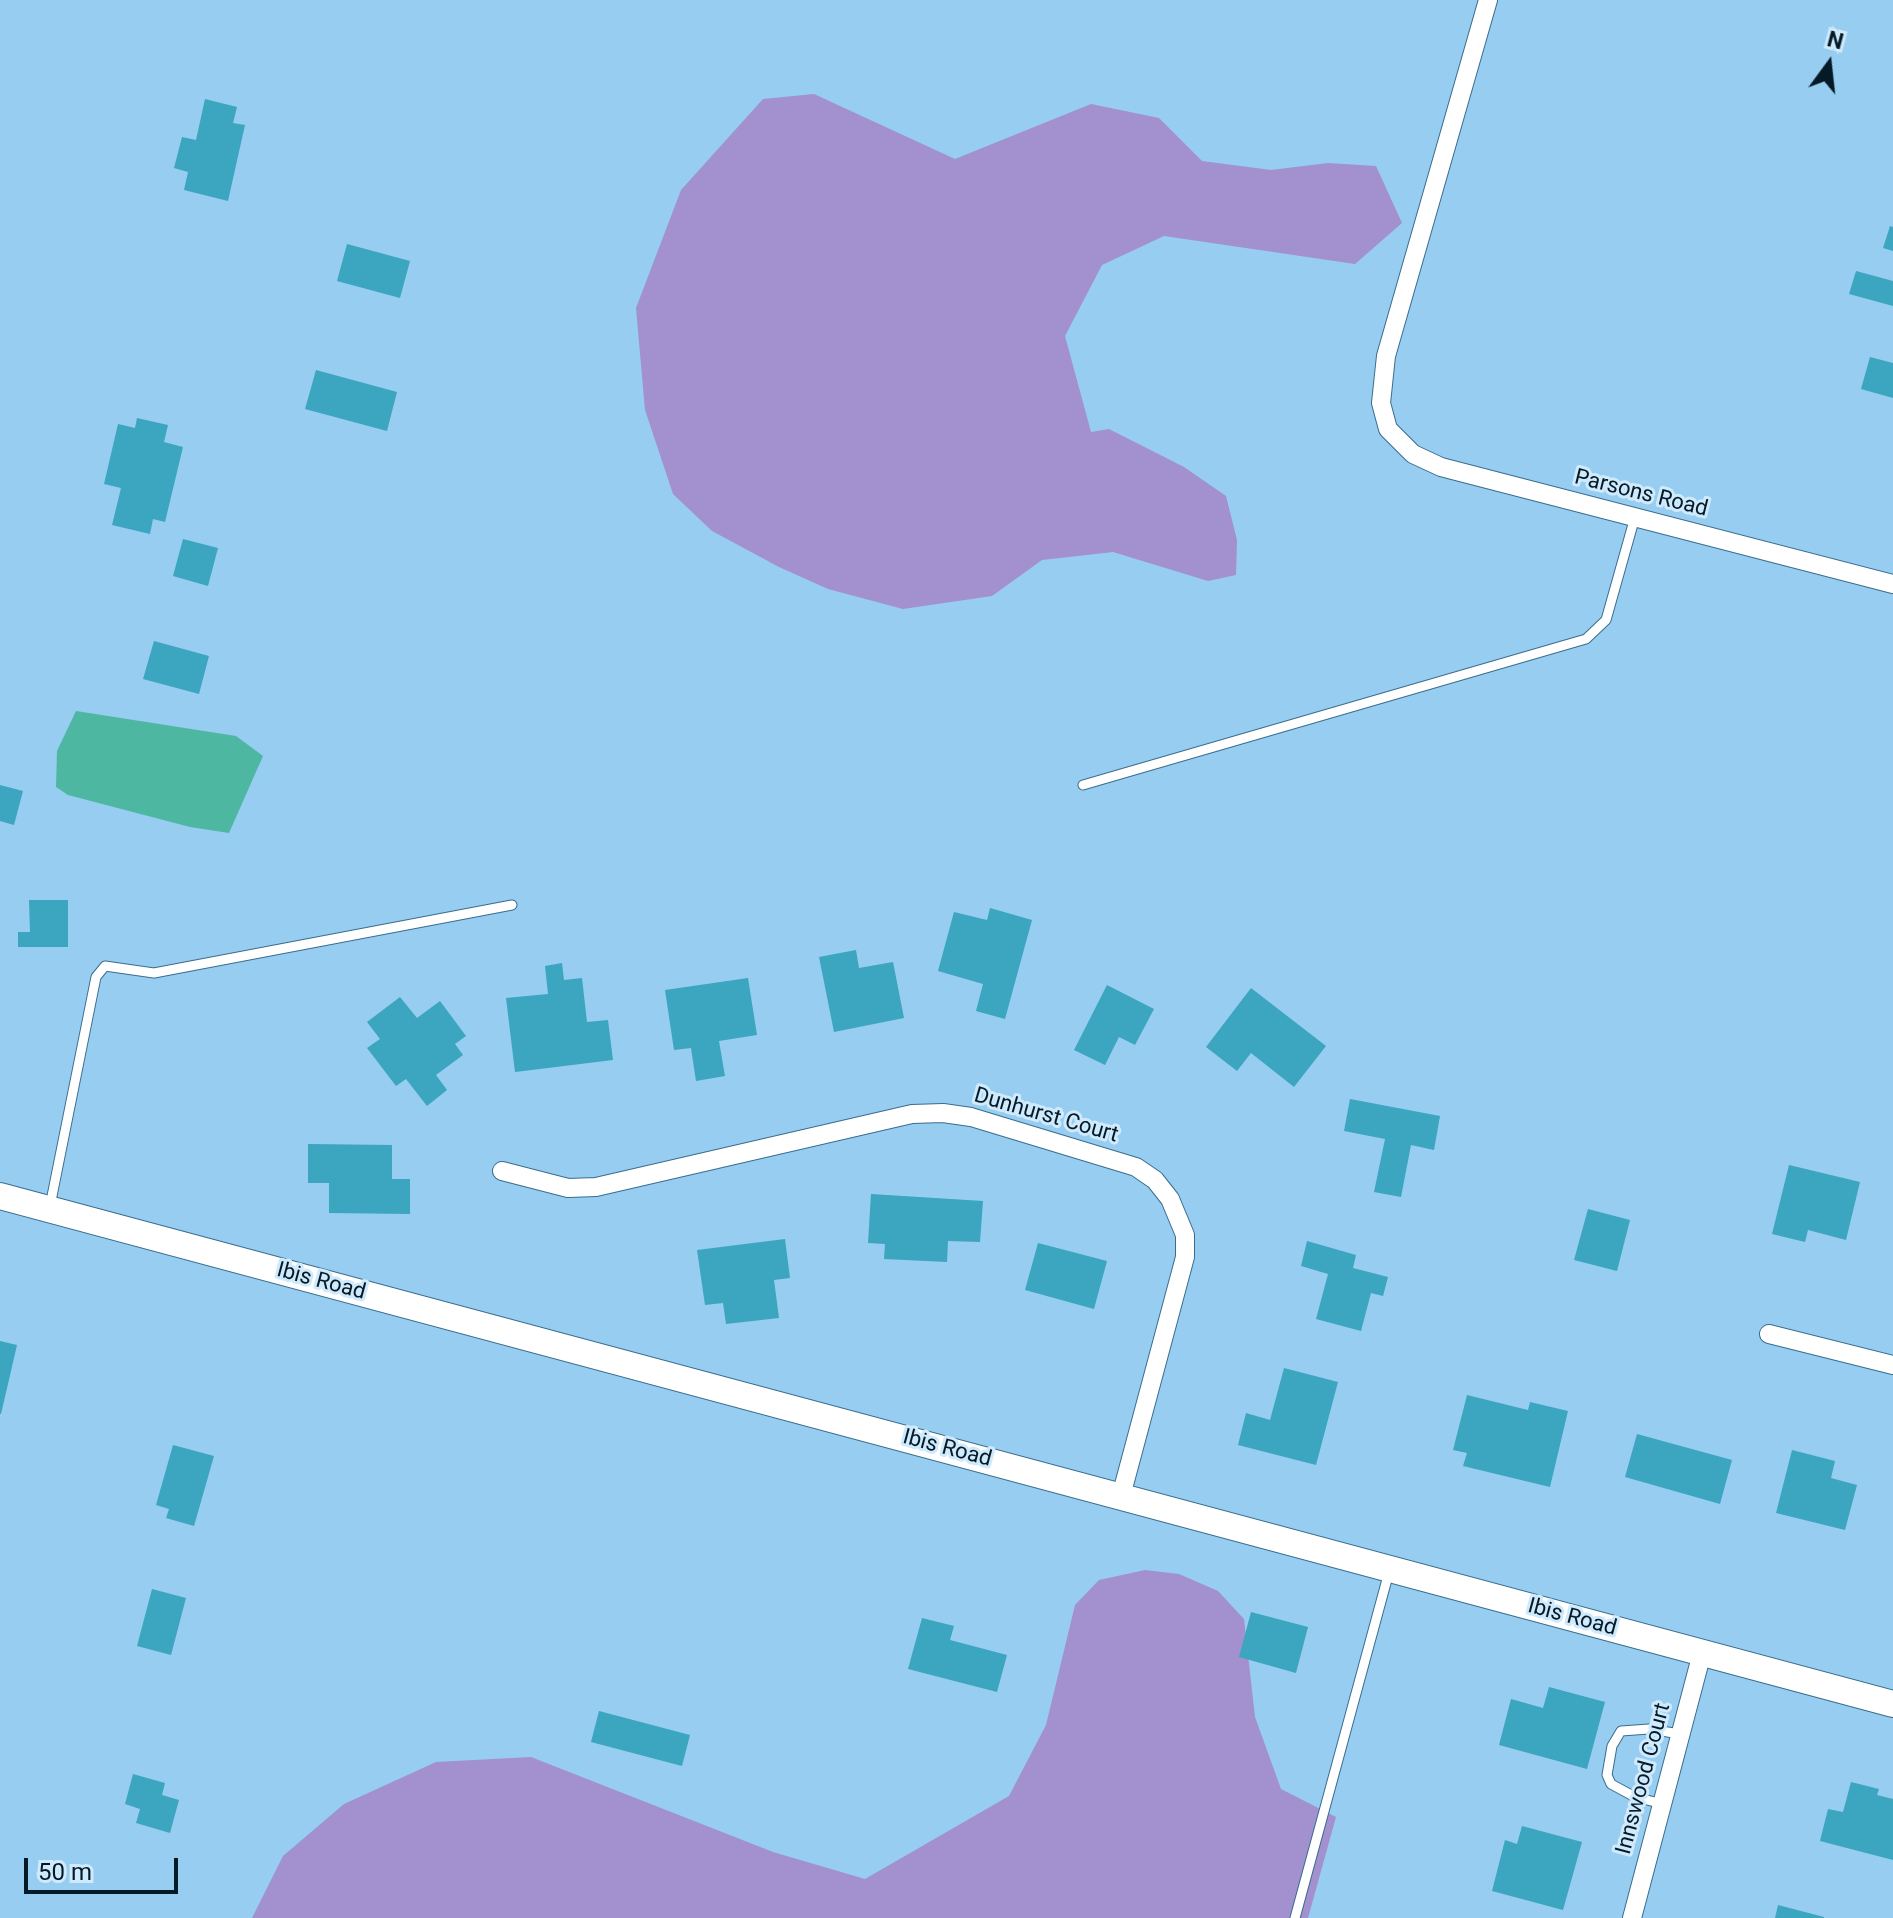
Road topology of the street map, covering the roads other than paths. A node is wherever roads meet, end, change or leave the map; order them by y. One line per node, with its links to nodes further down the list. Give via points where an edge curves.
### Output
1 (1488, 0): 2 (street, Parsons Road, via 1386,356 1381,403 1388,429 1413,454 1441,467)
2 (1635, 517): 3 (street, Parsons Road); 4 (lane, via 1606,620 1586,639)
3 (1893, 584)
4 (1083, 785)
5 (512, 905): 8 (lane, via 154,973 105,966 96,977)
6 (502, 1171): 11 (street, Dunhurst Court, via 568,1188 596,1187 912,1114 943,1113 1136,1167 1170,1199 1185,1235 1185,1257)
7 (0, 1196): 8 (street, Ibis Road)
8 (49, 1209): 11 (street, Ibis Road)
9 (1769, 1334): 10 (street)
10 (1893, 1365)
11 (1121, 1496): 12 (street, Ibis Road)
12 (1390, 1569): 13 (street, Ibis Road); 17 (lane)
13 (1702, 1653): 14 (street, Ibis Road); 15 (street, Innswood Court)
14 (1893, 1704)
15 (1680, 1734): 16 (street, Innswood Court); 16 (lane, via 1621,1731 1612,1746 1607,1775 1611,1784)
16 (1663, 1804): 18 (street, Innswood Court)
17 (1295, 1918)
18 (1632, 1918)

